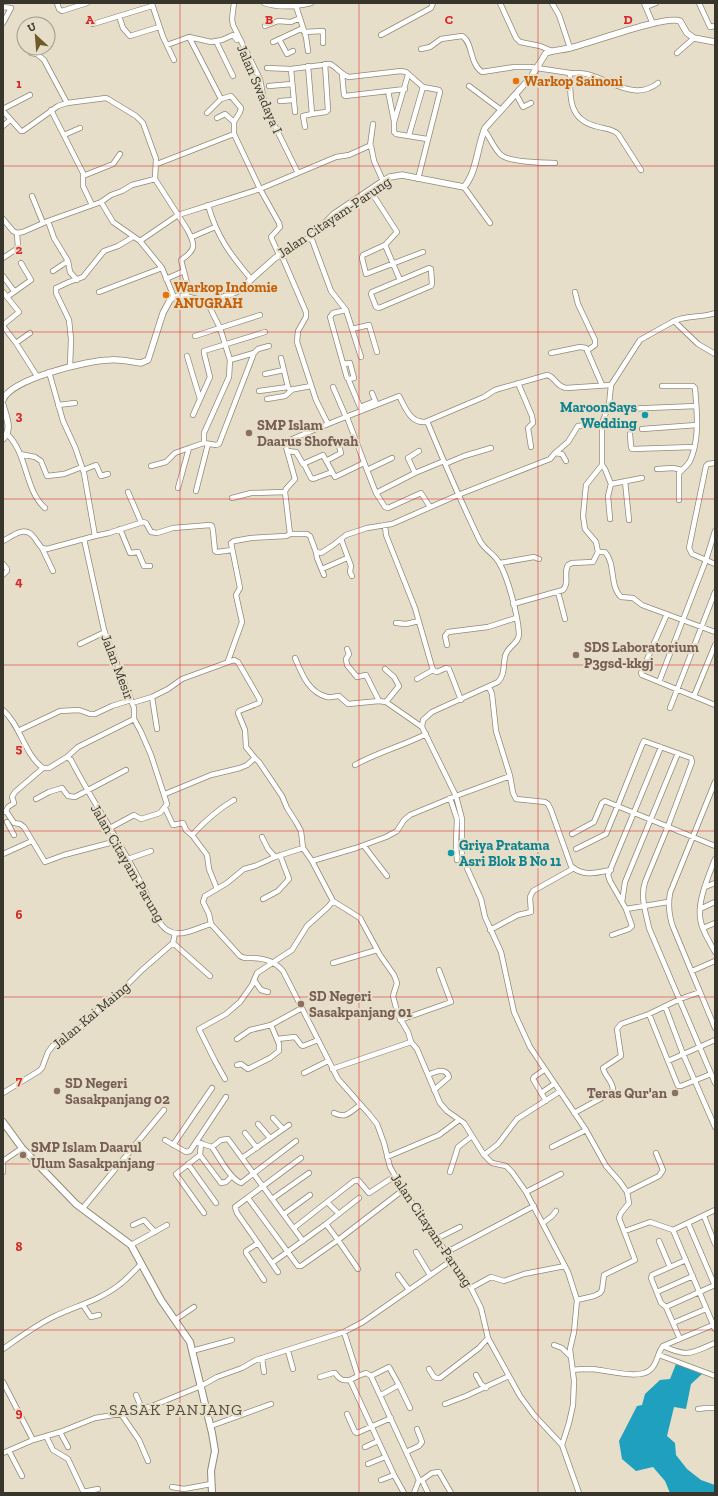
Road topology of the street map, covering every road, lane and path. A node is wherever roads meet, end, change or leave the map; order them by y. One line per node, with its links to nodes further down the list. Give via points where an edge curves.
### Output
1 (57, 3): 2 (street, via 62,11)
2 (87, 3)
3 (234, 3): 51 (street, Jalan Swadaya I, via 233,25)
4 (264, 3): 13 (street)
5 (311, 3): 13 (street)
6 (433, 3): 24 (street, via 431,8)
7 (500, 3): 33 (street, via 516,38 520,42)
8 (552, 3): 34 (street, via 559,14)
9 (656, 3): 12 (street)
10 (699, 3): 21 (street, via 710,27)
11 (152, 4): 15 (street); 22 (street)
12 (645, 5): 19 (street)
13 (296, 6): 16 (street)
14 (3, 7): 17 (street, via 11,8)
15 (119, 16): 18 (street); 22 (street, via 123,28 130,36)
16 (300, 18): 20 (street); 23 (street)
17 (3, 23)
18 (92, 24)
19 (653, 24): 26 (street, via 680,21); 34 (street)
20 (265, 26)
21 (715, 26)
22 (159, 27): 32 (street)
23 (304, 30): 27 (street); 31 (street, via 323,31); 37 (street)
24 (381, 34)
25 (188, 37): 28 (street); 32 (street); 61 (street)
26 (694, 38): 30 (street); 39 (street)
27 (279, 39): 29 (street); 36 (street, via 286,53)
28 (216, 42): 50 (street); 51 (street, via 234,36)
29 (273, 42)
30 (715, 42)
31 (323, 43)
32 (166, 44): 41 (street)
33 (540, 46): 38 (street); 42 (street)
34 (570, 48): 38 (street)
35 (421, 49): 42 (street, via 441,39 462,36 467,41 474,62 482,72)
36 (293, 51)
37 (308, 51)
38 (552, 51): 42 (street, via 546,53)
39 (677, 53)
40 (40, 56): 64 (street)
41 (174, 60)
42 (540, 61): 47 (street); 59 (street, via 531,77)
43 (325, 64): 44 (street); 48 (street, via 333,66); 71 (street, via 328,110)
44 (308, 66): 46 (street); 71 (street)
45 (267, 68): 46 (street)
46 (290, 68): 53 (street)
47 (570, 73): 52 (street, via 585,73 633,91 644,90); 89 (street, via 572,104 578,118 585,123 614,130)
48 (342, 74): 49 (street, via 350,77 401,71); 58 (street, via 345,96)
49 (408, 75): 56 (street); 57 (street)
50 (233, 76)
51 (260, 79): 90 (street, Jalan Swadaya I, via 265,106)
52 (658, 83)
53 (292, 84): 54 (street); 62 (street)
54 (269, 86)
55 (469, 86): 68 (street)
56 (423, 87): 83 (street); 84 (street, via 440,92)
57 (405, 89): 58 (street); 75 (street)
58 (388, 91): 75 (street)
59 (516, 94): 65 (street, via 523,107); 68 (street)
60 (30, 95): 66 (street)
61 (221, 99): 70 (street); 74 (street, via 231,96 239,106 241,110)
62 (294, 100): 63 (street); 69 (street)
63 (280, 101)
64 (67, 103): 67 (street); 88 (street, via 108,99 136,116 143,123)
65 (531, 103)
66 (3, 110): 73 (street)
67 (51, 110): 73 (street, via 23,131); 82 (street)
68 (501, 110): 80 (street)
69 (295, 112)
70 (206, 113)
71 (312, 114): 78 (street, via 303,116)
72 (217, 118): 74 (street, via 225,114)
73 (10, 120): 77 (street)
74 (234, 122): 81 (street)
75 (394, 122): 83 (street, via 394,133)
76 (373, 124): 85 (street)
77 (3, 126)
78 (305, 127)
79 (80, 128): 82 (street)
80 (484, 130): 87 (street, via 498,153 505,157 538,163); 95 (street, via 470,178)
81 (234, 134): 88 (street); 96 (street)
82 (64, 135): 91 (street)
83 (409, 135): 84 (street)
84 (427, 139): 92 (street)
85 (370, 146): 90 (street); 94 (street)
86 (120, 154): 91 (street, via 113,164)
87 (555, 163)
88 (157, 164): 93 (street)
89 (641, 170)
90 (298, 173): 96 (street)
91 (83, 176): 100 (street, via 83,186)
92 (418, 178): 94 (street, Jalan Citayam-Parung, via 396,175); 95 (street, Jalan Citayam-Parung)
93 (155, 179): 99 (street, via 132,185); 102 (street)
94 (383, 181): 97 (street, Jalan Citayam-Parung)
95 (464, 187): 105 (street)
96 (260, 189): 101 (street); 114 (street, via 280,225 271,237)
97 (370, 190): 110 (street, Jalan Citayam-Parung, via 334,214); 112 (street, via 397,231)
98 (32, 196): 104 (street)
99 (101, 202): 100 (street); 108 (street, via 113,222)
100 (92, 205): 104 (street)
101 (208, 205): 102 (street); 106 (street)
102 (178, 215): 109 (street); 111 (street)
103 (3, 219): 107 (street, via 10,229)
104 (46, 222): 107 (street); 116 (street)
105 (490, 223)
106 (215, 227): 109 (street); 124 (street, via 230,255)
107 (17, 233): 115 (street, via 18,248)
108 (133, 237): 111 (street); 125 (street, via 104,251 83,277)
109 (192, 237): 121 (street, via 193,250 180,260)
110 (310, 237): 114 (street, Jalan Citayam-Parung); 135 (street, via 331,291)
111 (140, 241): 119 (street)
112 (385, 245): 118 (street); 118 (street, via 363,255 365,274)
113 (423, 252): 118 (street)
114 (280, 254): 124 (street, Jalan Citayam-Parung); 168 (street, via 306,312 296,338)
115 (3, 258)
116 (68, 261): 120 (street); 125 (street, via 70,272)
117 (21, 263): 127 (street, via 31,280)
118 (393, 264): 126 (street)
119 (162, 268): 123 (street); 129 (street)
120 (53, 271)
121 (184, 272): 123 (street); 133 (street, via 188,287)
122 (3, 276): 127 (street)
123 (166, 279): 132 (street)
124 (251, 279): 134 (street, Jalan Citayam-Parung, via 238,291)
125 (77, 280): 158 (street, via 56,290 69,320)
126 (400, 280): 126 (street, via 371,293 378,308 431,286 431,269)
127 (14, 291): 131 (street)
128 (3, 292): 131 (street)
129 (99, 292)
130 (575, 292): 148 (street, via 595,340 595,345)
131 (8, 297): 139 (street, via 18,312)
132 (174, 297): 133 (street); 158 (street, via 163,313 147,361 141,363 109,360)
133 (186, 297): 134 (street)
134 (207, 302): 140 (street)
135 (346, 310): 141 (street); 157 (street, via 330,316)
136 (715, 313): 138 (street, via 688,316)
137 (260, 315): 140 (street)
138 (674, 321): 152 (street, via 698,344); 167 (street, via 644,336)
139 (3, 326): 145 (street)
140 (220, 328): 144 (street); 146 (street)
141 (352, 329): 149 (street, via 369,325); 154 (street)
142 (266, 332): 146 (street)
143 (30, 333): 145 (street)
144 (195, 336)
145 (16, 343): 162 (street)
146 (225, 344): 156 (street); 165 (street, via 204,352 211,375)
147 (269, 346): 150 (street)
148 (588, 350): 151 (street, via 580,347); 166 (street)
149 (377, 352)
150 (254, 353): 156 (street); 195 (street, via 219,444)
151 (551, 353)
152 (715, 354)
153 (187, 356): 172 (street)
154 (360, 357)
155 (281, 358): 159 (street)
156 (230, 360): 195 (street, via 229,377 204,433)
157 (343, 364)
158 (70, 368): 160 (street)
159 (284, 370): 161 (street); 170 (street)
160 (49, 372): 162 (street); 182 (street)
161 (265, 374)
162 (37, 376): 177 (street, via 9,391)
163 (349, 381): 179 (street, via 360,407)
164 (518, 383): 166 (street, via 547,375 552,376 562,388); 187 (street, via 495,390); 197 (street, via 532,416 533,423 528,428)
165 (207, 384): 172 (street); 178 (street)
166 (602, 385): 167 (street)
167 (610, 385): 184 (street)
168 (311, 386): 173 (street); 189 (street)
169 (662, 386): 183 (street, via 693,386)
170 (288, 387): 173 (street, via 290,390); 174 (street)
171 (333, 387): 186 (street)
172 (196, 388): 178 (street)
173 (293, 389): 176 (street, via 285,396)
174 (259, 391)
175 (372, 393): 179 (street)
176 (267, 399)
177 (3, 400)
178 (200, 400): 185 (street)
179 (376, 402): 186 (street); 187 (street, via 399,396 412,418 418,422)
180 (75, 403): 182 (street)
181 (3, 405): 192 (street, via 9,427)
182 (58, 405): 214 (street)
183 (696, 406): 184 (street); 190 (street)
184 (608, 408): 188 (street)
185 (193, 415)
186 (346, 417): 189 (street); 209 (street)
187 (427, 421): 208 (street)
188 (602, 423): 203 (street, via 578,426 568,442); 212 (street)
189 (328, 424): 201 (street, via 290,440 286,445)
190 (697, 425): 191 (street); 198 (street)
191 (642, 429)
192 (8, 434): 194 (street); 204 (street)
193 (630, 434): 198 (street, via 632,448)
194 (3, 439)
195 (206, 443): 199 (street); 225 (street)
196 (339, 446): 206 (street, via 341,453)
197 (531, 447)
198 (694, 447): 217 (street, via 687,466)
199 (189, 448): 213 (street, via 176,452 166,462); 224 (street)
200 (491, 448): 208 (street)
201 (287, 451): 211 (street, via 294,451); 227 (street, via 295,479)
202 (419, 451): 219 (street, via 408,458)
203 (555, 453): 207 (street, via 562,454); 229 (street, via 550,459)
204 (20, 454): 214 (street, via 41,461 47,476); 233 (street, via 38,500)
205 (392, 458): 216 (street)
206 (326, 461): 211 (street, via 322,455); 218 (street)
207 (566, 461)
208 (444, 462): 219 (street); 229 (street)
209 (364, 463): 216 (street); 218 (street, via 336,477)
210 (715, 463): 251 (street, via 706,466 689,548 692,554)
211 (304, 464): 218 (street, via 313,479)
212 (602, 465): 223 (street); 248 (street, via 586,485 582,520 587,533 597,545)
213 (151, 466)
214 (82, 469): 220 (street, via 95,465 101,476); 241 (street)
215 (657, 469): 217 (street)
216 (367, 470): 228 (street)
217 (682, 470): 231 (street, via 679,473)
218 (332, 472)
219 (415, 473): 228 (street)
220 (108, 474)
221 (642, 478): 222 (street)
222 (625, 482): 223 (street); 235 (street)
223 (611, 484): 234 (street, via 608,496)
224 (178, 488)
225 (196, 491)
226 (128, 492): 236 (street)
227 (285, 492): 230 (street, via 251,493); 239 (street)
228 (376, 493): 232 (street, via 388,508 421,493)
229 (458, 495): 232 (street); 252 (street, via 482,545)
230 (232, 498)
231 (679, 500)
232 (430, 507): 237 (street)
233 (45, 508)
234 (610, 519)
235 (629, 520)
236 (141, 522): 238 (street); 246 (street, via 146,523 149,530 154,533 173,528 210,525 215,551)
237 (385, 525): 243 (street, via 367,528); 267 (street, via 386,535)
238 (120, 529): 241 (street); 255 (street, via 130,552 138,552 144,566)
239 (290, 534): 246 (street, via 234,541 231,544); 247 (street, via 310,536)
240 (715, 534): 251 (street)
241 (95, 536): 242 (street)
242 (84, 538): 245 (street, via 50,549); 271 (street, Jalan Mesir)
243 (341, 539): 247 (street, via 321,552); 249 (street)
244 (3, 541): 245 (street, via 25,531 31,534)
245 (42, 548): 257 (street)
246 (232, 550): 278 (street, via 240,588 236,595 242,622)
247 (316, 552): 256 (street)
248 (598, 552): 261 (street, via 593,562 568,565 566,586); 264 (street, via 605,552 609,556 613,581 621,597 633,598 642,605)
249 (347, 558): 256 (street); 260 (street)
250 (539, 559): 252 (street, via 536,557)
251 (706, 560): 254 (street); 268 (street)
252 (500, 563): 263 (street)
253 (3, 564): 258 (street, via 7,569)
254 (715, 564)
255 (150, 566)
256 (322, 569): 259 (street)
257 (53, 571)
258 (3, 575)
259 (324, 575)
260 (352, 576)
261 (558, 592): 263 (street); 266 (street)
262 (715, 592): 270 (street)
263 (514, 604): 265 (street)
264 (667, 614): 268 (street); 282 (street, via 641,673 642,676)
265 (516, 618): 274 (street, via 483,628 448,632 445,636); 283 (street, via 518,639 506,652 503,675 498,682)
266 (565, 619)
267 (419, 621): 269 (street); 280 (street)
268 (683, 622): 270 (street); 282 (street)
269 (396, 623)
270 (701, 627): 272 (street); 284 (street)
271 (105, 632): 273 (street); 289 (street, Jalan Mesir)
272 (715, 632)
273 (80, 644)
274 (447, 645)
275 (715, 645): 285 (street)
276 (347, 649): 288 (street, via 347,665 356,677 366,675)
277 (295, 658): 288 (street, via 308,686 324,696 340,696 348,704)
278 (228, 661): 286 (street, via 182,679); 303 (street, via 238,662 260,700 259,703 238,713 246,732 246,747)
279 (385, 668): 290 (street, via 399,686)
280 (433, 670): 281 (street); 287 (street, via 437,672 449,669)
281 (417, 679)
282 (659, 682): 284 (street)
283 (489, 687): 287 (street); 307 (street, via 496,731)
284 (677, 689): 285 (street); 292 (street)
285 (694, 696): 291 (street)
286 (152, 697): 289 (street); 297 (street)
287 (461, 700): 296 (street, via 428,714 423,720)
288 (379, 701): 290 (street)
289 (131, 702): 295 (street, Jalan Mesir); 298 (street, via 112,706 95,714 79,710 60,711)
290 (386, 702): 296 (street)
291 (715, 705)
292 (670, 708)
293 (3, 710): 294 (street)
294 (5, 716): 298 (street)
295 (134, 719): 302 (street, Jalan Mesir, via 78,747); 310 (street, via 142,732)
296 (422, 727): 299 (street)
297 (157, 729)
298 (18, 731): 305 (street)
299 (426, 734): 304 (street); 311 (street)
300 (661, 746): 301 (street); 315 (street, via 646,740 643,742); 318 (street)
301 (678, 753): 319 (street); 321 (street, via 690,757 692,762)
302 (67, 757): 305 (street, via 49,768); 309 (street, Jalan Citayam-Parung)
303 (255, 758): 310 (street, via 237,770 211,775); 332 (street, via 282,796 301,831)
304 (355, 765)
305 (43, 768): 317 (street, via 15,792 12,797 14,803)
306 (126, 770): 309 (street)
307 (510, 776): 311 (street); 341 (street, via 516,799 548,804 571,866)
308 (715, 782): 326 (street)
309 (86, 790): 313 (street, via 73,798 62,788 58,788); 322 (street, Jalan Citayam-Parung)
310 (165, 794): 316 (street)
311 (456, 796): 312 (street); 358 (street, via 462,820 462,857 481,899)
312 (450, 798): 330 (street, via 413,813 394,833); 339 (street, via 457,819)
313 (36, 799)
314 (234, 800): 324 (street, via 215,812)
315 (618, 805): 318 (street); 323 (street, via 603,801 594,822); 333 (street, via 606,834)
316 (165, 808): 322 (street, via 141,819 134,815); 324 (street, via 173,825 183,823)
317 (4, 811): 320 (street)
318 (635, 812): 319 (street); 342 (street)
319 (650, 818): 321 (street); 351 (street, via 625,882)
320 (7, 822): 325 (street); 328 (street, via 24,827)
321 (668, 826): 326 (street); 352 (street, via 644,886)
322 (110, 828): 329 (street, Jalan Citayam-Parung)
323 (572, 834)
324 (192, 835): 346 (street, via 208,855 209,869)
325 (14, 836)
326 (693, 836): 331 (street); 349 (street)
327 (262, 837): 336 (street, via 268,849)
328 (32, 841): 329 (street, via 45,862); 335 (street)
329 (117, 841): 337 (street, Jalan Citayam-Parung)
330 (364, 846): 340 (street); 343 (street)
331 (715, 846)
332 (303, 848): 336 (street); 340 (street)
333 (576, 848)
334 (151, 851): 337 (street)
335 (3, 854)
336 (277, 856): 346 (street, via 243,870); 347 (street, via 289,879 278,891)
337 (128, 859): 359 (street, Jalan Citayam-Parung, via 158,918 168,930)
338 (715, 859): 345 (street)
339 (457, 860)
340 (312, 861): 348 (street)
341 (574, 868): 342 (street, via 589,874); 358 (street, via 533,891 530,896 531,912 518,915)
342 (611, 870): 351 (street, via 609,879)
343 (387, 876)
344 (715, 883): 345 (street)
345 (705, 887): 354 (street)
346 (217, 889): 356 (street, via 203,900)
347 (263, 899)
348 (333, 901): 363 (street, via 360,918); 366 (street, via 307,926 295,947)
349 (668, 902): 352 (street); 369 (street, via 670,919)
350 (715, 902): 354 (street)
351 (622, 903): 353 (street)
352 (645, 907): 353 (street); 374 (street, via 649,928)
353 (626, 909): 360 (street, via 631,928)
354 (700, 909): 357 (street)
355 (715, 922): 357 (street)
356 (211, 924): 359 (street, Jalan Citayam-Parung); 366 (street, via 243,958 263,959)
357 (703, 928): 362 (street)
358 (490, 930): 392 (street, via 502,958 514,1012 525,1038)
359 (175, 933): 361 (street)
360 (612, 935)
361 (173, 943): 370 (street); 403 (street, Jalan Kai Maing, via 82,1027 55,1043 39,1071)
362 (713, 943): 364 (street)
363 (377, 950): 367 (street); 378 (street, via 396,978 397,985 393,996)
364 (715, 952)
365 (715, 962): 369 (street)
366 (274, 963): 371 (street, via 260,970); 376 (street, Jalan Citayam-Parung, via 283,971)
367 (333, 963)
368 (438, 970): 378 (street, via 451,1002)
369 (692, 971): 373 (street)
370 (210, 976)
371 (254, 980): 372 (street, via 261,990); 396 (street, via 243,999 234,1008 200,1029)
372 (268, 992)
373 (700, 992): 374 (street); 380 (street)
374 (680, 999): 375 (street); 386 (street)
375 (665, 1006): 377 (street); 387 (street)
376 (302, 1008): 379 (street); 383 (street, Jalan Citayam-Parung)
377 (649, 1014): 389 (street); 410 (street, via 618,1026 621,1056 603,1068 613,1089)
378 (400, 1020): 385 (street)
379 (271, 1025): 381 (street); 382 (street, via 250,1030)
380 (715, 1028)
381 (277, 1038): 383 (street, via 295,1037 303,1046); 390 (street, via 279,1051 270,1058 248,1069)
382 (237, 1039)
383 (318, 1040): 388 (street, Jalan Citayam-Parung)
384 (715, 1040): 386 (street)
385 (411, 1042): 391 (street); 395 (street, via 417,1049)
386 (699, 1046): 387 (street); 394 (street)
387 (683, 1054): 389 (street); 397 (street)
388 (328, 1061): 391 (street, Jalan Citayam-Parung); 393 (street)
389 (668, 1061): 397 (street, via 678,1086)
390 (237, 1064)
391 (332, 1069): 407 (street, Jalan Citayam-Parung)
392 (544, 1070): 399 (street); 404 (street, via 533,1078)
393 (304, 1073)
394 (711, 1074): 397 (street); 398 (street)
395 (428, 1075): 401 (street); 401 (street, via 442,1071 448,1074 449,1077)
396 (225, 1079)
397 (695, 1081): 416 (street)
398 (715, 1083)
399 (554, 1084): 402 (street); 404 (street)
400 (212, 1088): 424 (street)
401 (434, 1090): 412 (street, via 444,1108)
402 (559, 1092): 406 (street); 410 (street)
403 (3, 1093)
404 (541, 1093): 406 (street)
405 (226, 1097): 425 (street, via 207,1125)
406 (546, 1101): 431 (street, via 517,1119 498,1144)
407 (360, 1105): 409 (street, via 342,1116); 432 (street, Jalan Citayam-Parung, via 376,1124)
408 (164, 1110): 455 (street)
409 (334, 1113)
410 (574, 1113): 418 (street)
411 (274, 1118): 417 (street)
412 (459, 1120): 420 (street); 432 (street, via 439,1135)
413 (3, 1122): 427 (main road)
414 (258, 1124): 421 (street)
415 (289, 1125): 417 (street)
416 (715, 1127)
417 (283, 1129): 421 (street)
418 (586, 1130): 426 (street); 447 (street, via 606,1166)
419 (245, 1133): 428 (street)
420 (472, 1136): 431 (street); 438 (street, via 458,1147)
421 (270, 1138): 428 (street)
422 (165, 1140): 424 (street)
423 (296, 1141): 440 (street)
424 (173, 1145): 425 (street, via 188,1152)
425 (204, 1145): 430 (street); 433 (street, via 228,1139); 442 (street)
426 (552, 1147)
427 (22, 1148): 435 (street); 455 (main road)
428 (257, 1148): 433 (street)
429 (656, 1153): 447 (street, via 662,1173)
430 (200, 1155): 436 (street); 442 (street, via 221,1183)
431 (484, 1155): 446 (street, via 492,1162 508,1168)
432 (387, 1157): 443 (street, Jalan Citayam-Parung)
433 (242, 1158): 440 (street)
434 (301, 1158): 444 (street)
435 (3, 1160): 437 (street)
436 (188, 1164): 453 (street); 458 (street, via 176,1174)
437 (3, 1172)
438 (450, 1172)
439 (309, 1173): 451 (street)
440 (253, 1174): 442 (street, via 241,1183); 444 (street)
441 (561, 1174): 446 (street)
442 (232, 1176)
443 (395, 1176): 445 (street, Jalan Citayam-Parung); 452 (street, via 369,1193 358,1180 354,1181)
444 (263, 1186): 449 (street); 451 (street)
445 (403, 1190): 472 (street, Jalan Citayam-Parung); 473 (street)
446 (526, 1192): 454 (street)
447 (626, 1192): 470 (street, via 629,1203 619,1218)
448 (310, 1195): 459 (street)
449 (248, 1198): 476 (street, via 236,1207 236,1210); 481 (street)
450 (359, 1198): 460 (street)
451 (272, 1199): 459 (street)
452 (327, 1202): 460 (street); 468 (street)
453 (216, 1203)
454 (534, 1206): 462 (street); 480 (street)
455 (83, 1208): 478 (main road)
456 (715, 1210): 461 (street)
457 (556, 1211): 462 (street)
458 (204, 1213)
459 (284, 1214): 468 (street)
460 (339, 1214): 464 (street)
461 (704, 1216): 463 (street); 477 (street)
462 (543, 1223): 486 (street)
463 (688, 1223): 469 (street); 494 (street)
464 (326, 1224): 473 (street); 475 (street)
465 (133, 1225): 471 (street, via 144,1220)
466 (167, 1225): 471 (street)
467 (460, 1227): 472 (street)
468 (294, 1228): 475 (street)
469 (674, 1230): 470 (street, via 650,1222); 483 (street)
470 (625, 1231): 499 (street, via 635,1260 604,1275 602,1290 598,1295)
471 (155, 1232): 478 (street)
472 (438, 1238): 480 (street, Jalan Citayam-Parung)
473 (338, 1240): 481 (street, via 301,1266 296,1265); 488 (street)
474 (659, 1240): 487 (street)
475 (304, 1241): 481 (street)
476 (258, 1243): 484 (street); 493 (street, via 246,1253)
477 (715, 1244)
478 (131, 1245): 485 (main road)
479 (416, 1252): 491 (street)
480 (447, 1252): 482 (street, Jalan Citayam-Parung)
481 (288, 1253): 484 (street)
482 (452, 1260): 491 (street); 495 (street, Jalan Citayam-Parung)
483 (686, 1260): 487 (street); 492 (street)
484 (272, 1263): 489 (street)
485 (142, 1264): 500 (street, via 119,1285); 505 (main road)
486 (565, 1266): 495 (street, via 524,1274 504,1281 491,1277); 499 (street)
487 (670, 1267): 497 (street, via 651,1276)
488 (358, 1269)
489 (278, 1272)
490 (398, 1275): 496 (street)
491 (430, 1275): 496 (street)
492 (693, 1276): 497 (street); 498 (street)
493 (264, 1280)
494 (715, 1286): 498 (street)
495 (471, 1288): 509 (street, Jalan Citayam-Parung, via 482,1308)
496 (409, 1290): 508 (street)
497 (657, 1292): 502 (street, via 661,1303)
498 (699, 1292): 502 (street); 503 (street)
499 (577, 1300): 519 (street)
500 (83, 1305): 504 (street, via 91,1317); 515 (street, via 43,1322)
501 (194, 1307): 505 (street)
502 (666, 1307): 506 (street)
503 (706, 1309): 506 (street); 507 (street)
504 (99, 1315)
505 (175, 1320): 516 (main road, via 190,1342)
506 (673, 1323): 510 (street)
507 (714, 1327): 510 (street)
508 (344, 1332): 517 (street); 526 (street)
509 (488, 1338): 522 (street, via 440,1378 434,1377); 528 (street, Jalan Citayam-Parung)
510 (680, 1339): 514 (street)
511 (232, 1340): 516 (street)
512 (715, 1343): 514 (street, via 689,1354)
513 (554, 1345): 519 (street, via 562,1348)
514 (663, 1346): 518 (street)
515 (3, 1349)
516 (192, 1351): 534 (main road)
517 (288, 1351): 520 (street); 521 (street)
518 (659, 1355): 523 (street, via 651,1370 644,1374 591,1369); 529 (street)
519 (571, 1357): 523 (street)
520 (262, 1358): 524 (street); 534 (street)
521 (293, 1369)
522 (429, 1369)
523 (573, 1370): 555 (street, via 572,1405)
524 (264, 1372)
525 (476, 1375): 535 (street)
526 (358, 1376): 527 (street, via 366,1373); 531 (street)
527 (372, 1376): 533 (street, via 389,1367); 538 (street)
528 (509, 1376): 535 (street); 555 (street, Jalan Citayam-Parung, via 524,1404)
529 (715, 1376)
530 (320, 1377): 531 (street, via 335,1373 343,1381)
531 (350, 1380): 549 (street)
532 (3, 1382): 536 (street)
533 (399, 1385): 538 (street); 541 (street)
534 (201, 1386): 543 (street); 548 (main road)
535 (486, 1388): 540 (street)
536 (5, 1390): 553 (street)
537 (136, 1395): 543 (street)
538 (381, 1395): 547 (street)
539 (271, 1404): 548 (street)
540 (445, 1404)
541 (410, 1408)
542 (715, 1408): 544 (street)
543 (142, 1409): 545 (street)
544 (698, 1409)
545 (121, 1414): 551 (street, via 94,1418); 562 (street, via 139,1440)
546 (346, 1414): 549 (street, via 356,1433)
547 (391, 1418): 549 (street); 559 (street)
548 (211, 1426): 568 (main road, via 215,1451)
549 (372, 1427): 554 (street)
550 (417, 1429): 559 (street, via 422,1442)
551 (60, 1432): 552 (street); 556 (street)
552 (46, 1436): 553 (street); 571 (street, via 53,1450 68,1459)
553 (33, 1440): 558 (street)
554 (378, 1441): 557 (street); 561 (street)
555 (562, 1445): 577 (street, Jalan Citayam-Parung)
556 (68, 1447)
557 (365, 1447)
558 (9, 1451): 560 (street); 565 (street)
559 (406, 1452): 567 (street)
560 (3, 1453)
561 (385, 1457): 563 (street); 564 (street)
562 (148, 1461)
563 (368, 1464)
564 (394, 1475): 566 (street); 573 (street)
565 (22, 1476)
566 (381, 1480)
567 (420, 1480): 574 (street); 575 (street); 576 (street, via 439,1472)
568 (211, 1484): 569 (street, via 184,1489); 572 (main road)
569 (172, 1487)
570 (98, 1489): 571 (street)
571 (83, 1493)
572 (212, 1493)
573 (404, 1493)
574 (414, 1493)
575 (428, 1493)
576 (451, 1493)
577 (579, 1493)

